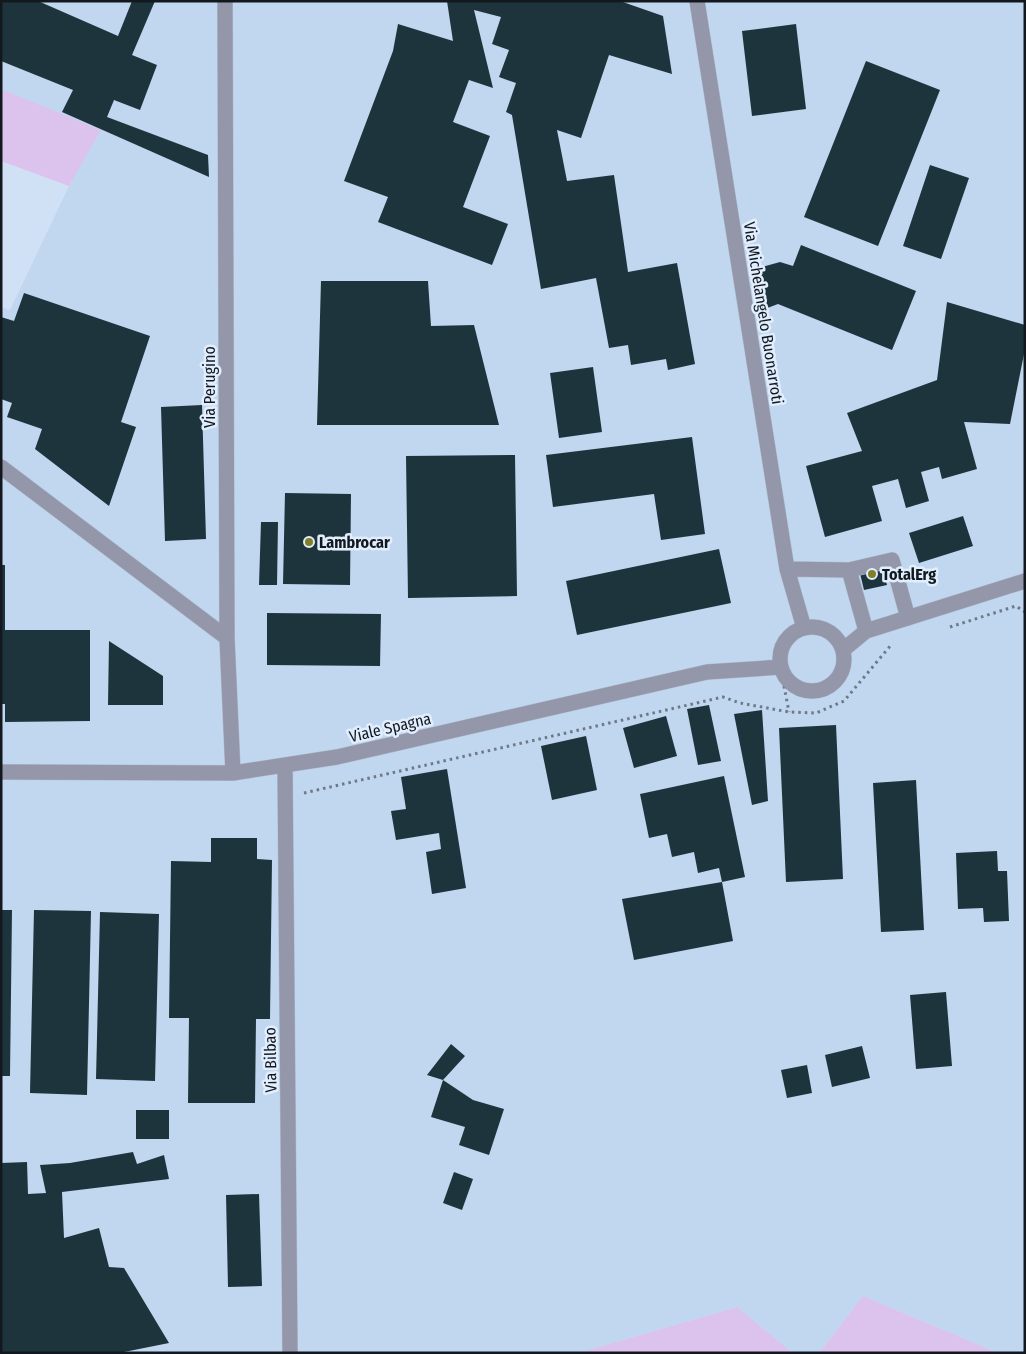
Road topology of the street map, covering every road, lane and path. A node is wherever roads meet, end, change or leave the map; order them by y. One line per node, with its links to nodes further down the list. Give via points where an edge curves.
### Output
1 (225, 1): 12 (street, Via Perugino)
2 (697, 1): 4 (street, Via Michelangelo Buonarroti)
3 (1, 467): 12 (street)
4 (788, 569): 5 (street); 9 (street, Via Michelangelo Buonarroti)
5 (849, 570): 8 (street, via 892,560); 11 (street)
6 (1025, 581): 8 (street)
7 (1025, 612): 10 (path, via 1016,606)
8 (908, 618): 11 (street)
9 (804, 628): 14 (street, via 824,629 832,634); 15 (street, via 795,632 782,647)
10 (943, 629)
11 (866, 631): 14 (street)
12 (227, 638): 19 (street, Via Perugino)
13 (897, 643): 16 (path, via 888,646 844,701 816,713)
14 (843, 650): 15 (street, via 842,670 837,679 820,690 800,689 785,676)
15 (781, 667): 16 (path); 17 (street, Viale Spagna, via 708,672)
16 (789, 712): 20 (path, via 723,697 310,790)
17 (285, 766): 19 (street, Viale Spagna); 20 (street, Via Bilbao)
18 (1, 772): 19 (street, Viale Spagna)
19 (233, 772)
20 (284, 800): 21 (street, Via Bilbao)
21 (290, 1353)

